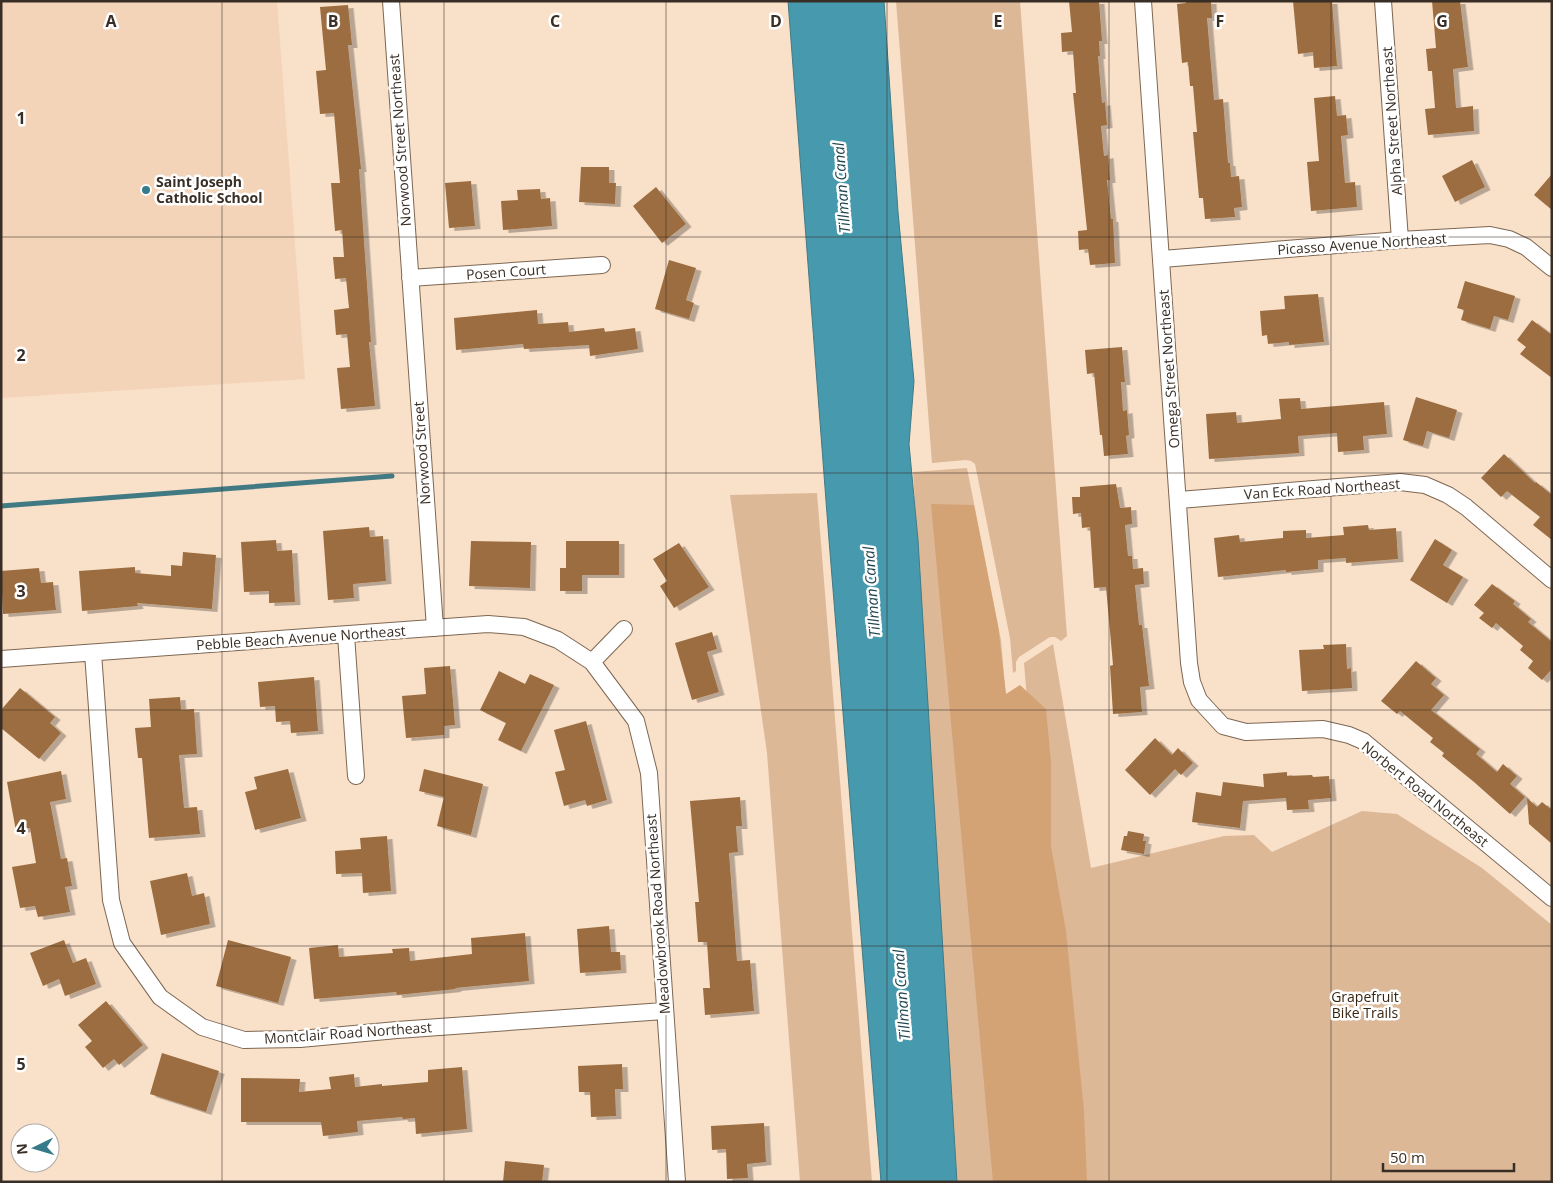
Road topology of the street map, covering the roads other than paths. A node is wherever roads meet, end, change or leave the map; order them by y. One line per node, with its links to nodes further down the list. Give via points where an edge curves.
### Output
1 (391, 1): 8 (street, Norwood Street Northeast)
2 (1143, 1): 5 (street, Omega Street Northeast)
3 (1383, 1): 4 (street, Alpha Street Northeast)
4 (1400, 240): 5 (street, Picasso Avenue Northeast); 7 (street, Picasso Avenue Northeast, via 1490,235 1526,247)
5 (1162, 259): 9 (street, Omega Street Northeast)
6 (602, 265): 8 (street, Posen Court)
7 (1552, 268)
8 (410, 278): 11 (street, Norwood Street)
9 (1178, 500): 10 (street, Van Eck Road Northeast, via 1400,482 1424,485 1466,507); 17 (street, Omega Street Northeast, via 1192,682 1199,700)
10 (1552, 580)
11 (435, 628): 13 (street, Pebble Beach Avenue Northeast); 16 (street, Pebble Beach Avenue Northeast, via 488,624 524,627 558,640)
12 (624, 629): 16 (street)
13 (346, 635): 14 (street, Pebble Beach Avenue Northeast); 18 (street)
14 (93, 653): 15 (street, Pebble Beach Avenue Northeast); 20 (street, Montclair Road Northeast, via 111,900 122,943 160,997 202,1027 244,1040 300,1039)
15 (1, 659)
16 (592, 662): 20 (street, Meadowbrook Road Northeast, via 636,722 649,773)
17 (1223, 726): 19 (street, Norbert Road Northeast, via 1246,732 1323,729 1349,734 1364,741)
18 (356, 776)
19 (1552, 898)
20 (664, 1011): 21 (street, Meadowbrook Road Northeast)
21 (677, 1182)

